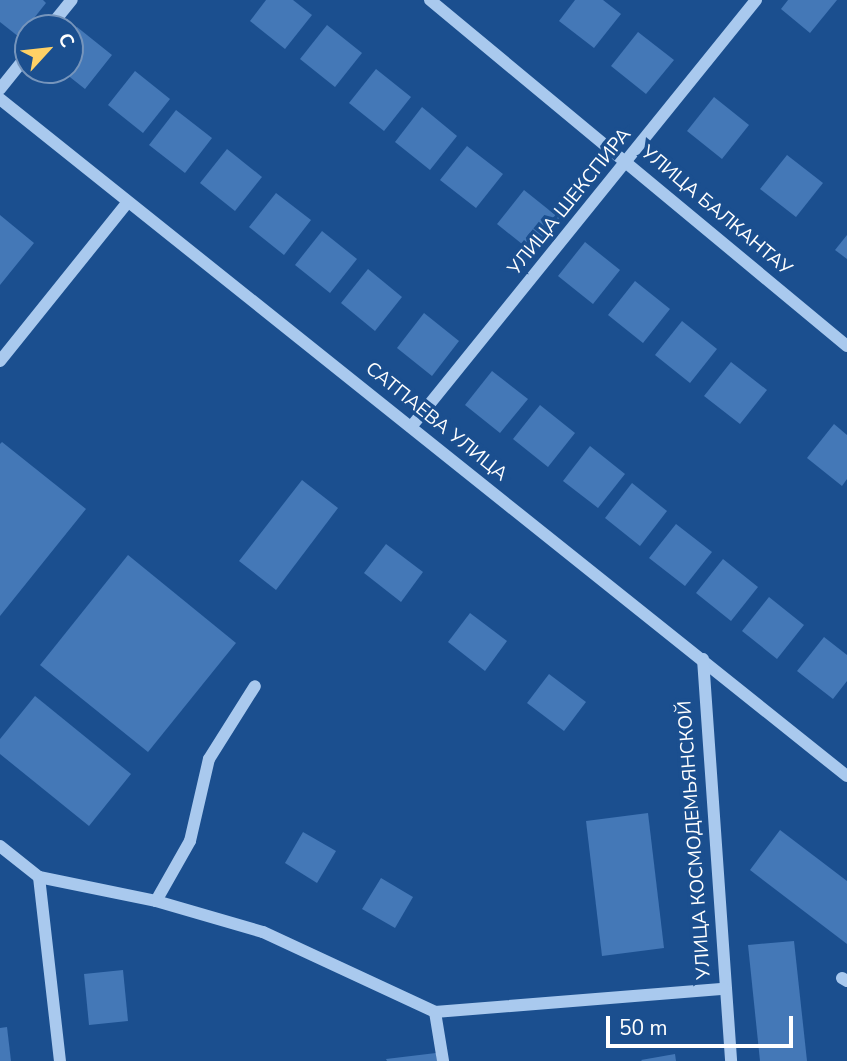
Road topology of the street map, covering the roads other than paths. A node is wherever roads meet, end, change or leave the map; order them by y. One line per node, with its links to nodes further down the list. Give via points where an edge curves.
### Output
1 (72, 0): 4 (street)
2 (430, 0): 8 (street, УЛИЦА БАЛКАНТАУ)
3 (756, 0): 8 (street, УЛИЦА ШЕКСПИРА)
4 (60, 14)
5 (14, 72): 6 (street)
6 (0, 89)
7 (0, 99): 9 (street, САТПАЕВА УЛИЦА)
8 (627, 163): 10 (street, УЛИЦА БАЛКАНТАУ); 12 (street, УЛИЦА ШЕКСПИРА)
9 (128, 202): 11 (street); 12 (street, САТПАЕВА УЛИЦА)
10 (847, 345)
11 (0, 361)
12 (411, 426): 13 (street, САТПАЕВА УЛИЦА)
13 (703, 659): 15 (street, САТПАЕВА УЛИЦА); 19 (street, УЛИЦА КОСМОДЕМЬЯНСКОЙ)
14 (255, 686): 18 (street, via 209,759 190,841)
15 (847, 776)
16 (0, 846): 17 (street)
17 (39, 877): 18 (street); 21 (street)
18 (156, 901): 20 (street, via 263,932)
19 (724, 989): 20 (street); 23 (street, УЛИЦА КОСМОДЕМЬЯНСКОЙ)
20 (435, 1012): 22 (street)
21 (60, 1061)
22 (443, 1061)
23 (731, 1061)

